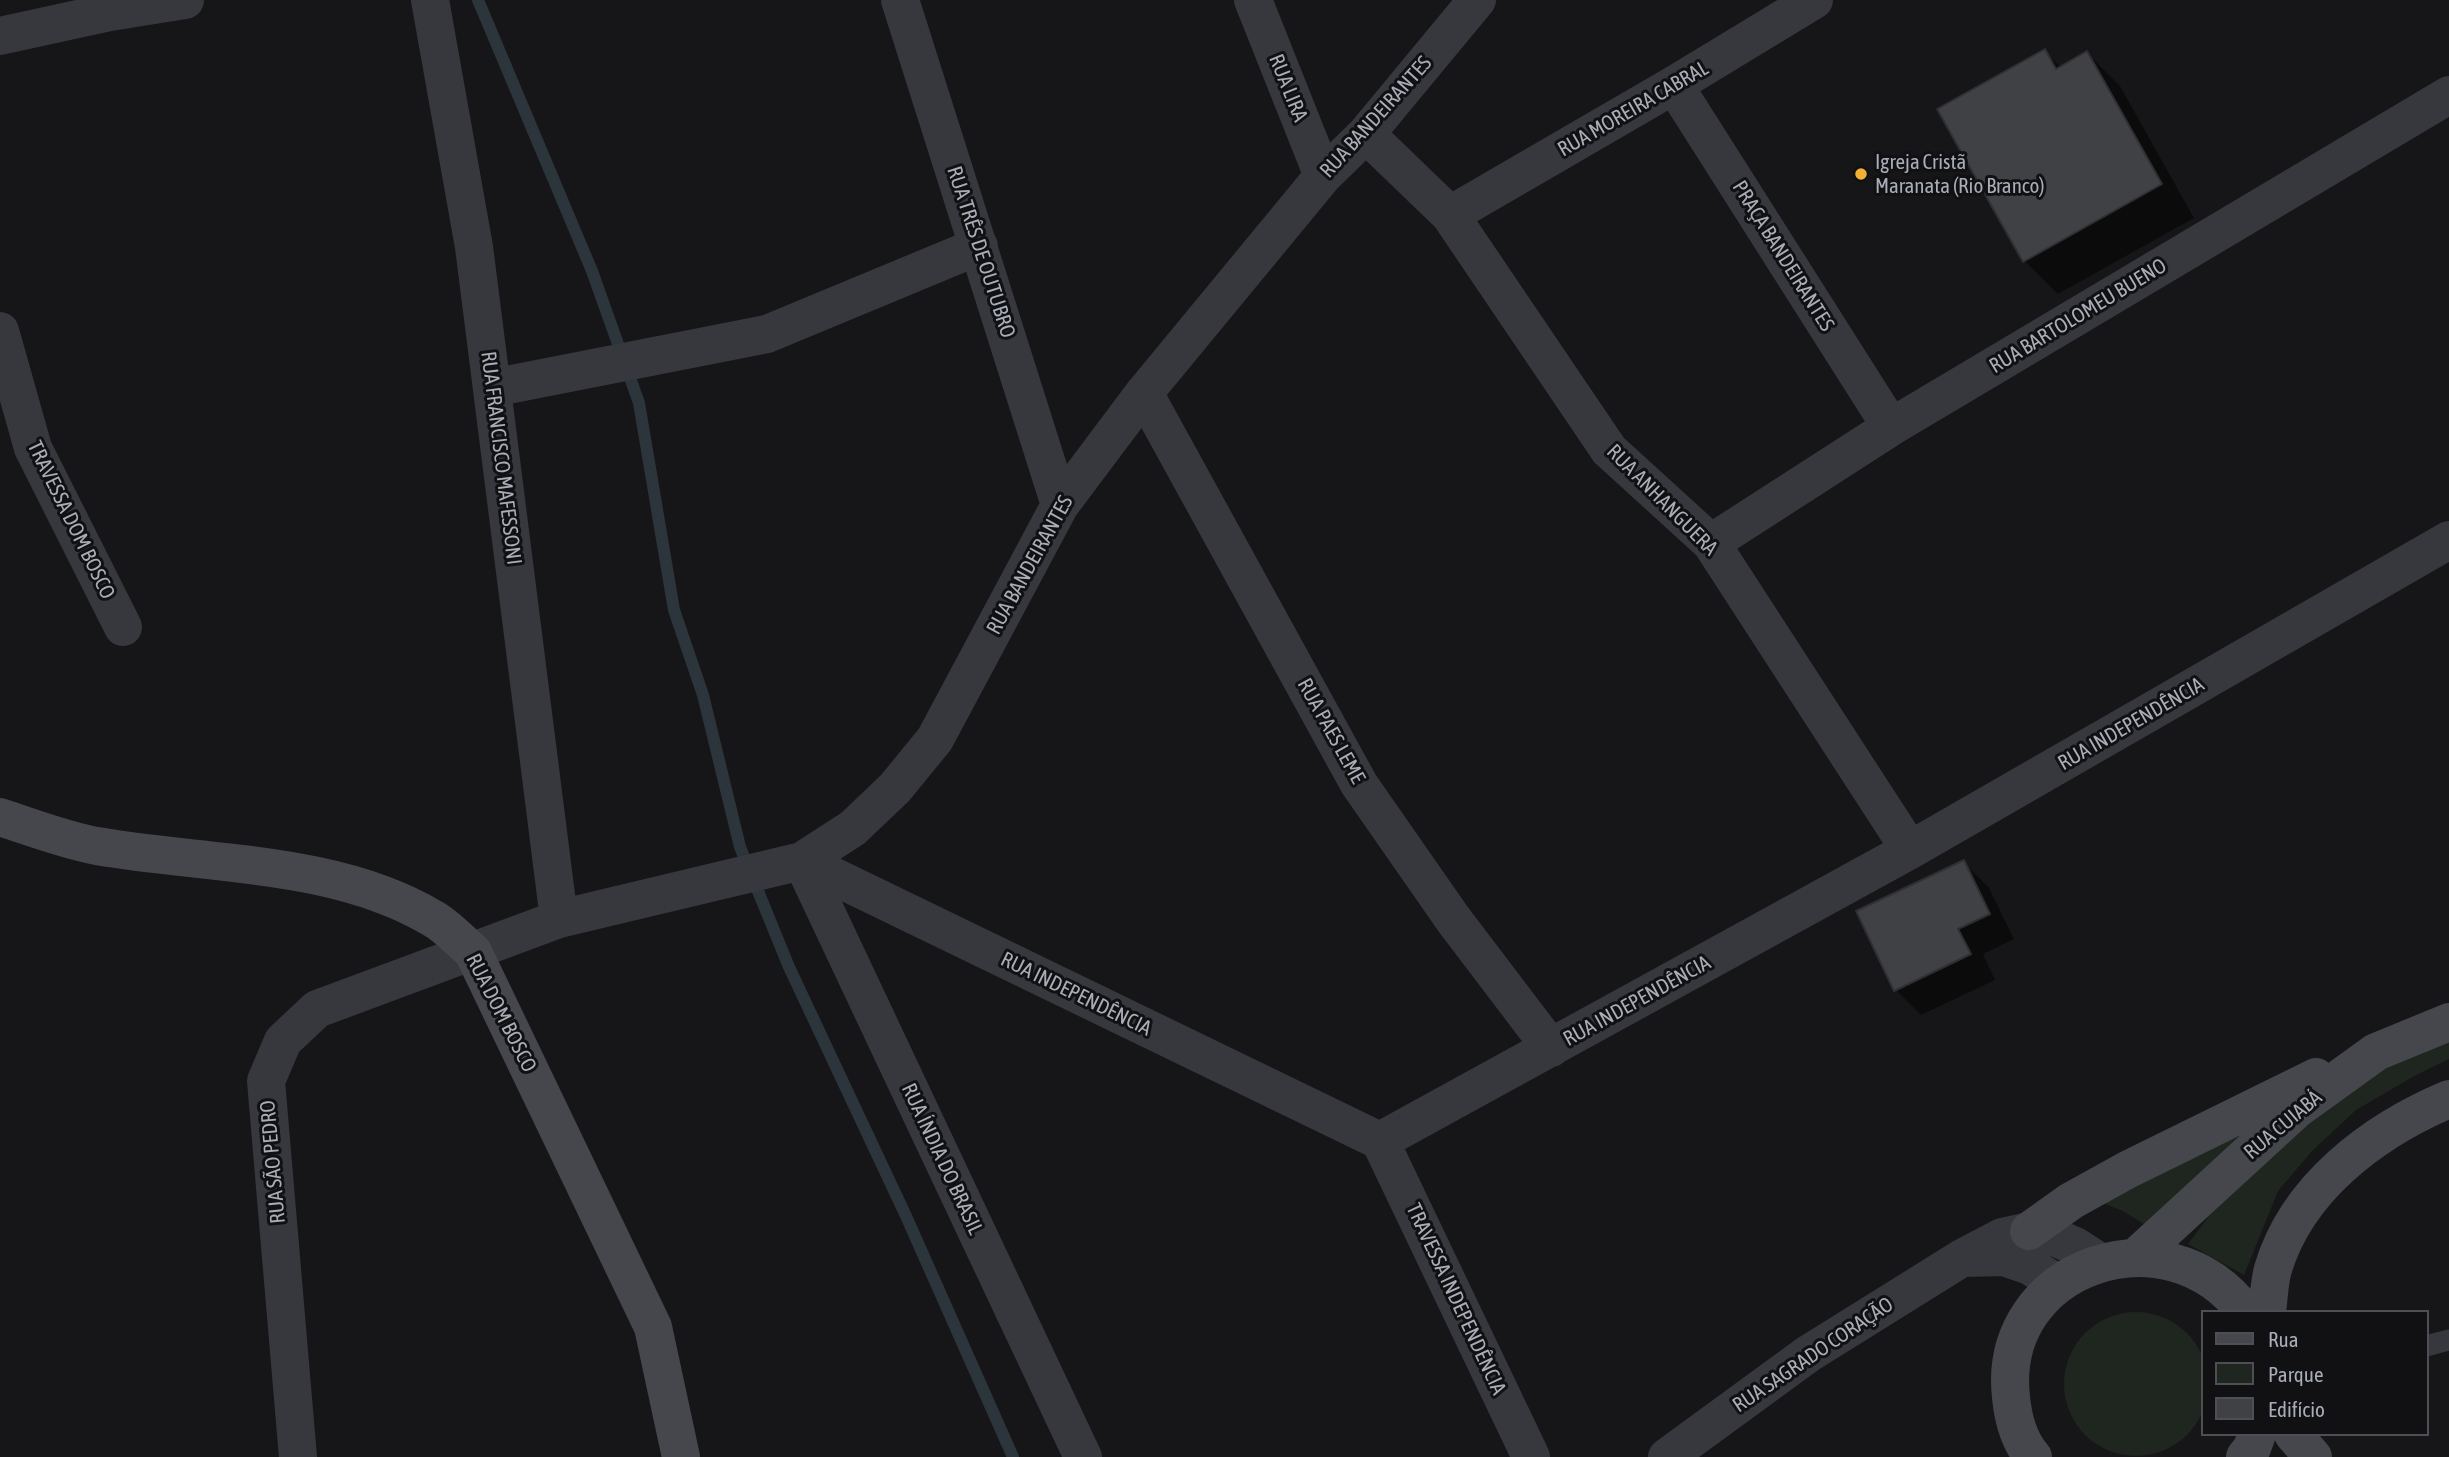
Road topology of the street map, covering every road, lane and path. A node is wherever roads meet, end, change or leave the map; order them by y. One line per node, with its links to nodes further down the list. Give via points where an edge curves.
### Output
1 (186, 0): 7 (street)
2 (430, 0): 15 (street, RUA FRANCISCO MAFESSONI, via 474,247)
3 (900, 0): 13 (street, RUA TRÊS DE OUTUBRO)
4 (1253, 0): 11 (street, RUA LIRA)
5 (1477, 0): 10 (street, RUA BANDEIRANTES)
6 (1814, 0): 8 (street, RUA MOREIRA CABRAL)
7 (0, 36)
8 (1674, 85): 12 (street, RUA MOREIRA CABRAL); 17 (street, PRAÇA BANDEIRANTES)
9 (2449, 95): 17 (street, RUA BARTOLOMEU BUENO)
10 (1366, 134): 11 (street, RUA BANDEIRANTES); 12 (street, RUA ANHANGUERA)
11 (1323, 176): 16 (street, RUA BANDEIRANTES)
12 (1450, 215): 20 (street, RUA ANHANGUERA, via 1609,450)
13 (979, 246): 15 (street, via 767,334); 18 (street, RUA TRÊS DE OUTUBRO)
14 (0, 331): 21 (street, TRAVESSA DOM BOSCO, via 33,448)
15 (492, 388): 25 (street, RUA FRANCISCO MAFESSONI)
16 (1144, 393): 18 (street, RUA BANDEIRANTES); 28 (street, RUA PAES LEME, via 1359,784)
17 (1891, 427): 20 (street, RUA BARTOLOMEU BUENO)
18 (1060, 505): 24 (street, RUA BANDEIRANTES, via 935,739 895,788 853,828)
19 (2449, 540): 23 (street, RUA INDEPENDÊNCIA)
20 (1711, 543): 23 (street, RUA ANHANGUERA)
21 (123, 627)
22 (0, 817): 26 (street, RUA DOM BOSCO, via 94,846 337,881 388,896 434,919)
23 (1910, 850): 28 (street, RUA INDEPENDÊNCIA)
24 (802, 861): 25 (street, RUA BANDEIRANTES); 31 (street, RUA INDEPENDÊNCIA); 46 (street, RUA ÍNDIA DO BRASIL)
25 (559, 919): 26 (street, RUA BANDEIRANTES)
26 (473, 951): 44 (street, RUA SÃO PEDRO, via 317,1009 283,1041 266,1081); 45 (street, RUA DOM BOSCO, via 653,1327)
27 (2449, 1022): 29 (street, RUA CUIABÁ)
28 (1551, 1048): 31 (street, RUA INDEPENDÊNCIA)
29 (2376, 1052): 32 (street, via 2290,1088 2127,1170); 33 (street, RUA CUIABÁ, via 2297,1109)
30 (2449, 1099): 38 (street, via 2392,1128 2345,1161 2305,1205 2272,1271)
31 (1380, 1140): 47 (street, TRAVESSA INDEPENDÊNCIA)
32 (2029, 1231): 34 (street, RUA SAGRADO CORAÇÃO, via 2002,1237); 35 (street, via 2054,1237)
33 (2137, 1256): 35 (street); 37 (street, via 2178,1262 2214,1281)
34 (1962, 1258): 36 (street, via 2004,1257 2030,1266); 48 (street, RUA SAGRADO CORAÇÃO, via 1808,1354)
35 (2099, 1262): 36 (street)
36 (2058, 1284): 43 (street, via 2033,1311 2016,1343 2009,1380 2013,1416)
37 (2243, 1310)
38 (2267, 1310)
39 (2449, 1340): 40 (lane)
40 (2428, 1345)
41 (2256, 1436): 49 (street)
42 (2295, 1436): 50 (street)
43 (2027, 1455)
44 (298, 1457)
45 (681, 1457)
46 (1083, 1457)
47 (1531, 1457)
48 (1667, 1457)
49 (2245, 1457)
50 (2313, 1457)

